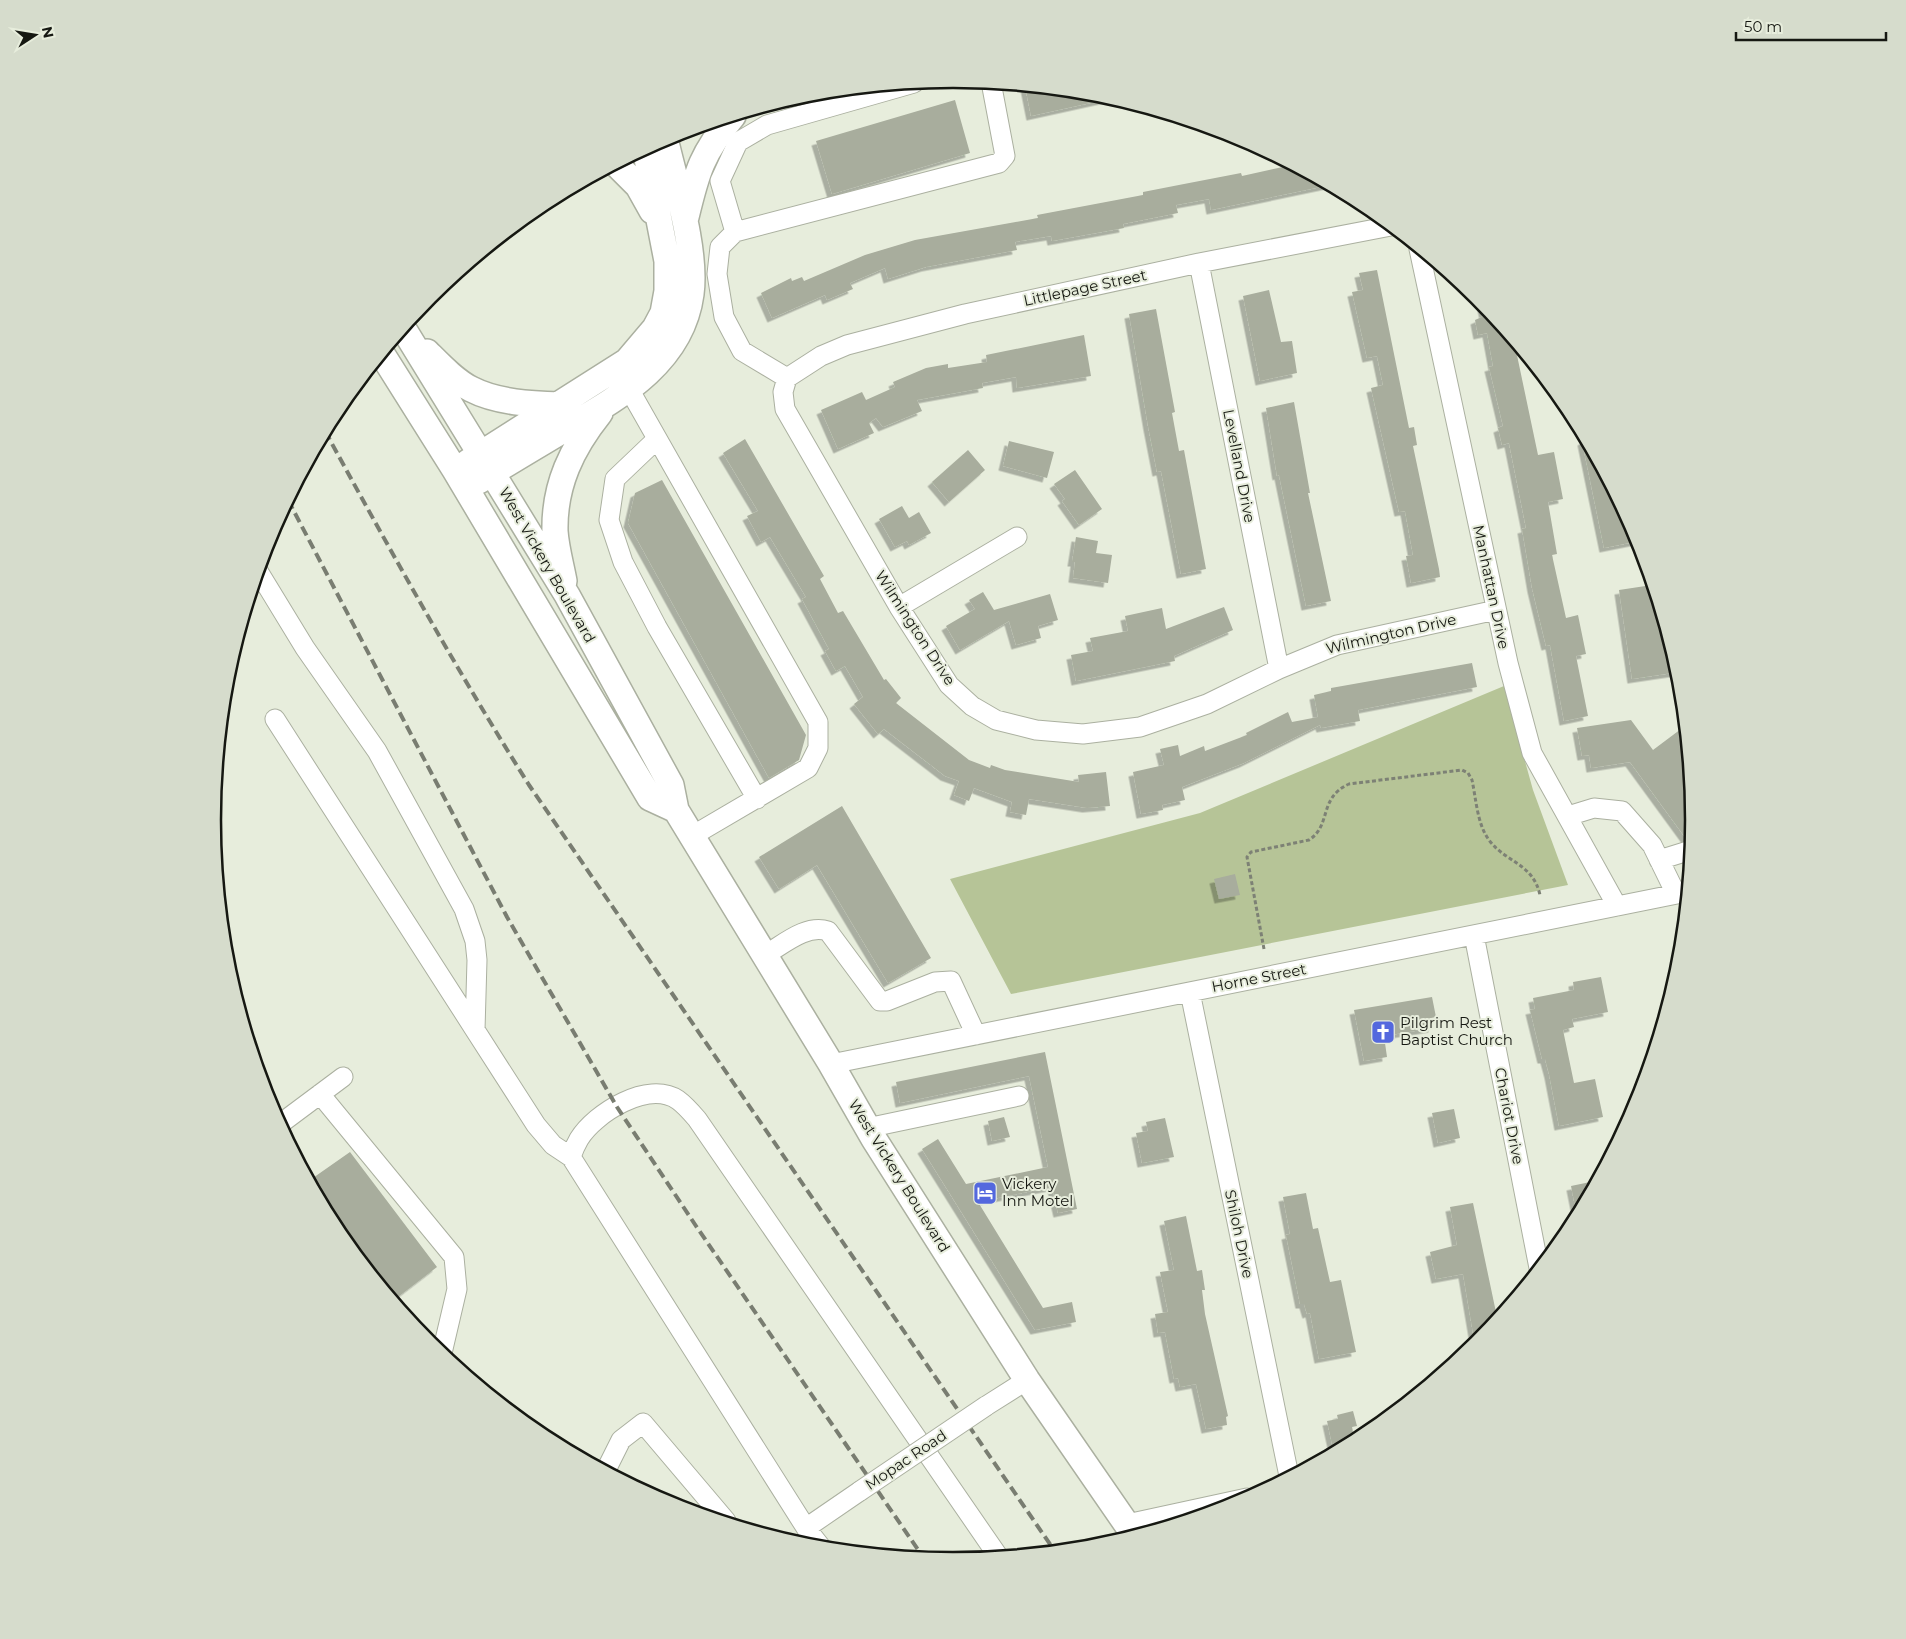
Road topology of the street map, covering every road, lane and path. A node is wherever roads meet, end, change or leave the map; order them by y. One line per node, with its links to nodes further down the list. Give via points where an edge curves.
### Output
1 (992, 89): 9 (street, via 1004,156 999,163)
2 (886, 91): 9 (street, via 767,125 738,142 720,181)
3 (727, 123): 7 (main road, via 712,142)
4 (666, 146): 7 (main road)
5 (647, 155): 7 (main road)
6 (620, 168): 7 (main road)
7 (672, 225): 16 (main road, via 690,259 691,293 685,322 665,355); 18 (main road, via 667,261 668,291 663,313 655,328 627,362)
8 (1383, 228): 11 (street, Littlepage Street)
9 (735, 232): 15 (street, via 720,247 717,274 724,317 742,351)
10 (1422, 257): 26 (street, Manhattan Drive)
11 (1199, 264): 15 (street, Littlepage Street, via 966,314 847,345 821,356); 27 (street, Levelland Drive)
12 (409, 330): 18 (main road, via 441,367 471,390 504,400)
13 (406, 334): 20 (main road, West Vickery Boulevard)
14 (385, 359): 21 (main road, West Vickery Boulevard)
15 (787, 378): 25 (street, Wilmington Drive, via 783,392 785,410)
16 (629, 389): 17 (main road); 19 (street)
17 (608, 404): 20 (main road); 24 (main road, via 569,459 557,496 555,532)
18 (562, 405): 20 (main road)
19 (657, 439): 29 (street, via 615,480 609,520 623,562 653,619); 29 (street, via 818,722 818,748 808,768)
20 (487, 464): 21 (main road); 24 (main road, West Vickery Boulevard)
21 (460, 479): 30 (main road, West Vickery Boulevard, via 650,798)
22 (1017, 537): 25 (street)
23 (262, 578): 42 (street, via 305,648 377,751 464,909 476,960)
24 (566, 595): 30 (main road, West Vickery Boulevard, via 671,785)
25 (899, 607): 27 (street, Wilmington Drive, via 949,685 972,706 996,720 1036,730 1083,734 1140,728 1207,704)
26 (1496, 610): 27 (street, Wilmington Drive, via 1338,645); 31 (street, Manhattan Drive, via 1532,753)
27 (1279, 669)
28 (275, 719): 42 (street)
29 (757, 799): 32 (street)
30 (676, 810): 32 (main road, West Vickery Boulevard)
31 (1568, 816): 34 (street, via 1594,808 1622,811 1652,845); 37 (street, Manhattan Drive)
32 (692, 836): 40 (main road, West Vickery Boulevard)
33 (1684, 852): 34 (street)
34 (1659, 860): 35 (street)
35 (1681, 893): 37 (street, Horne Street)
36 (1540, 895): 39 (path, via 1535,878 1488,839 1468,773 1462,770 1349,784 1330,797 1315,836 1251,852 1247,857)
37 (1617, 906): 38 (street, Horne Street)
38 (1474, 935): 41 (street, Horne Street); 51 (street, Chariot Drive)
39 (1264, 949)
40 (765, 955): 43 (street, via 810,929 828,931 880,1000 887,1001 936,982 951,981); 44 (main road, West Vickery Boulevard)
41 (1190, 992): 43 (street, Horne Street); 55 (street, Shiloh Drive)
42 (475, 1030): 50 (street, via 536,1126 553,1145)
43 (976, 1035): 44 (street, Horne Street)
44 (831, 1064): 49 (main road, West Vickery Boulevard)
45 (343, 1077): 46 (street)
46 (320, 1094): 48 (street); 52 (street, via 454,1257 457,1289)
47 (1019, 1096): 49 (street)
48 (286, 1120)
49 (868, 1128): 53 (main road, West Vickery Boulevard)
50 (571, 1157): 58 (street); 61 (street, via 578,1140 598,1119 635,1096 657,1094 678,1099)
51 (1537, 1260)
52 (444, 1345)
53 (1027, 1380): 58 (street, Mopac Road, bridge); 59 (main road, West Vickery Boulevard)
54 (609, 1465): 56 (street, via 621,1440 643,1423)
55 (1288, 1470)
56 (720, 1514)
57 (1163, 1521): 59 (street)
58 (806, 1528): 60 (street)
59 (1130, 1529)
60 (814, 1538)
61 (994, 1550)

